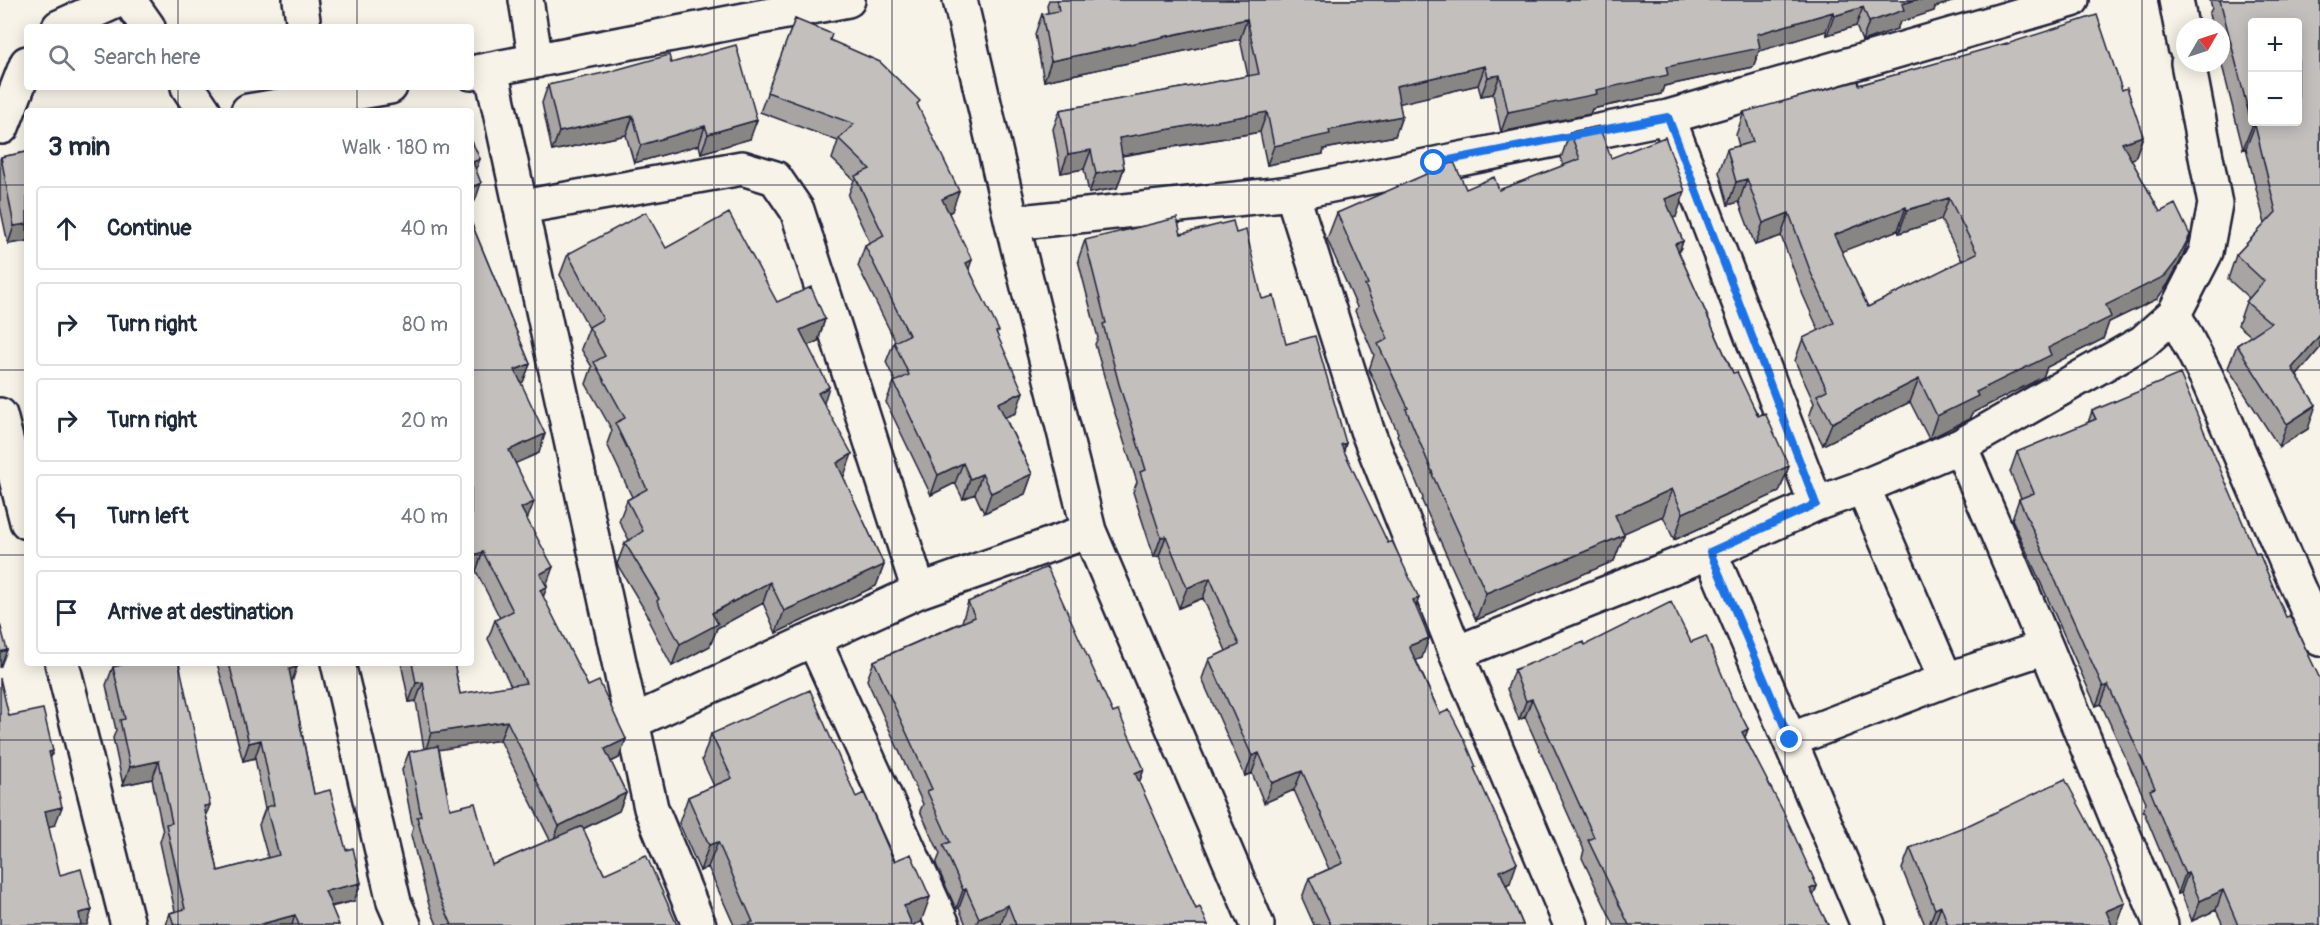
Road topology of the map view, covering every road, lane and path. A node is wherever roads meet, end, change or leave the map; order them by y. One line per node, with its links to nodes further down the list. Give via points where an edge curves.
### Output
1 (119, 0): 10 (street)
2 (129, 0): 11 (street)
3 (300, 0): 12 (street)
4 (526, 0): 13 (street)
5 (848, 0): 13 (street)
6 (960, 0): 26 (street)
7 (2072, 0): 22 (street)
8 (2176, 0): 9 (street)
9 (2179, 18)
10 (66, 24)
11 (146, 24)
12 (304, 24)
13 (536, 61): 14 (street)
14 (481, 72): 25 (street)
15 (2190, 72): 27 (street, via 2215,204 2206,252)
16 (24, 74): 23 (street)
17 (190, 90): 20 (street)
18 (352, 90): 19 (street)
19 (315, 93): 21 (street)
20 (202, 108)
21 (259, 108)
22 (1668, 117): 24 (street); 31 (street)
23 (10, 126)
24 (1292, 193): 26 (street); 39 (street, via 1367,430)
25 (522, 207): 35 (street, via 742,168 775,178 796,210); 43 (street)
26 (1012, 223): 33 (street)
27 (2174, 314): 29 (street, via 2143,342); 36 (street, via 2207,378)
28 (0, 415): 32 (street)
29 (1960, 446): 30 (street); 38 (street)
30 (1863, 487): 31 (street); 42 (street)
31 (1816, 504): 34 (street)
32 (24, 510)
33 (1089, 531): 35 (street); 49 (street)
34 (1710, 552): 39 (street); 44 (street)
35 (919, 591): 37 (street)
36 (2320, 639)
37 (814, 640): 43 (street); 48 (street)
38 (2046, 647): 42 (street); 52 (street)
39 (1456, 653): 50 (street)
40 (63, 666): 45 (street)
41 (339, 666): 46 (street, via 394,902)
42 (1946, 680): 44 (street)
43 (632, 722): 47 (street, via 651,808)
44 (1790, 740): 51 (street)
45 (128, 925)
46 (404, 925)
47 (699, 925)
48 (943, 925)
49 (1257, 925)
50 (1570, 925)
51 (1868, 925)
52 (2161, 925)

